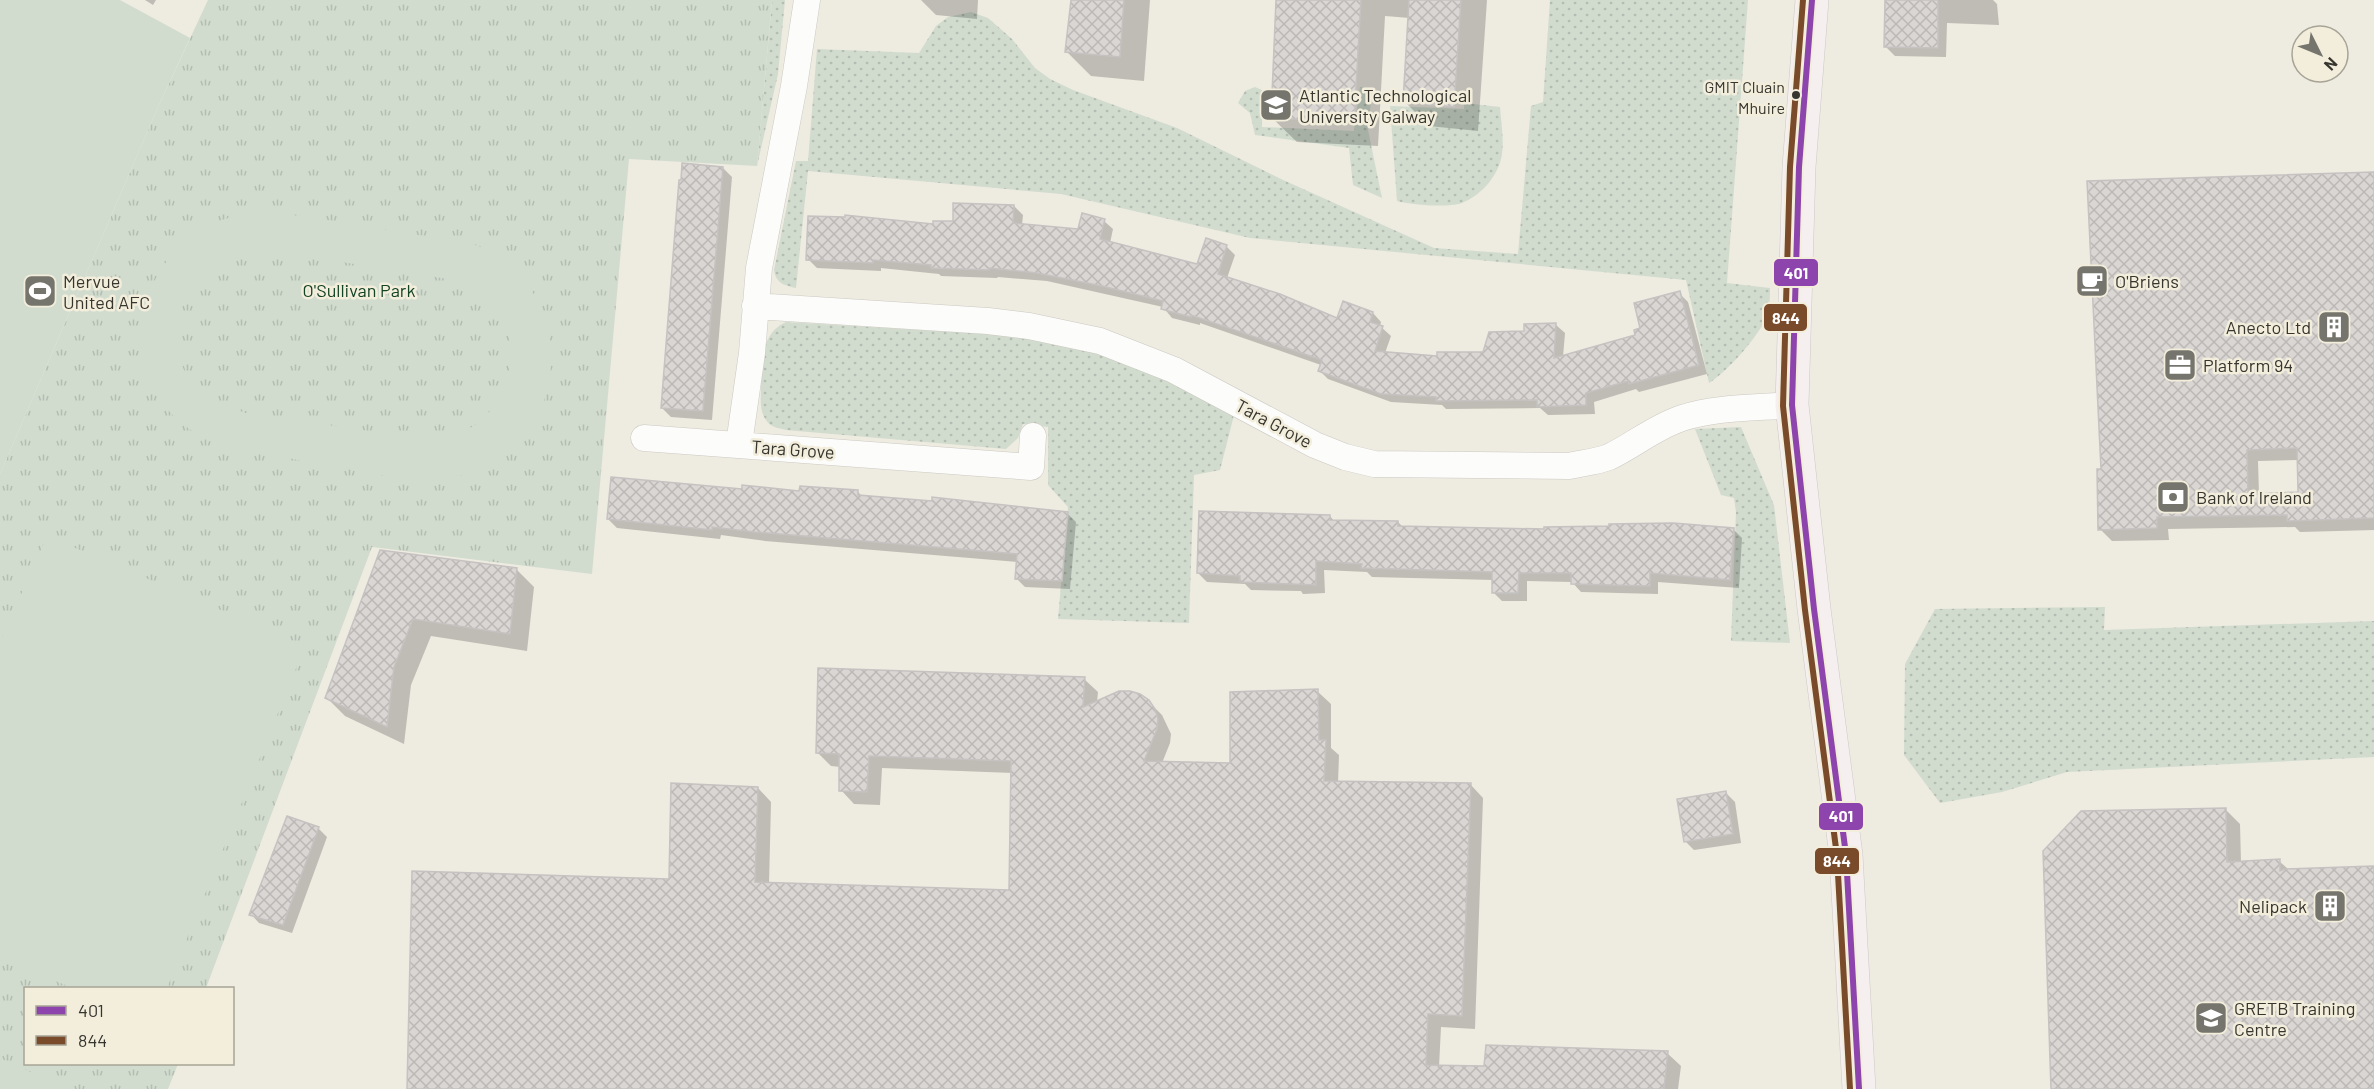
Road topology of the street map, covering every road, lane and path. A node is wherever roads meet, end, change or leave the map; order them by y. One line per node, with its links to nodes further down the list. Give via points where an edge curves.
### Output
1 (807, 0): 3 (street, Tara Grove, via 764,236)
2 (1812, 0): 4 (main road, via 1799,167)
3 (756, 306): 4 (street, Tara Grove, via 1029,326 1100,341 1182,373 1315,445 1374,464 1569,466 1609,457 1653,430 1694,414); 7 (street, Tara Grove)
4 (1792, 405): 8 (main road, via 1846,855)
5 (1033, 436): 7 (street, Tara Grove, via 1031,467)
6 (644, 438): 7 (street, Tara Grove)
7 (739, 444)
8 (1859, 1089)

